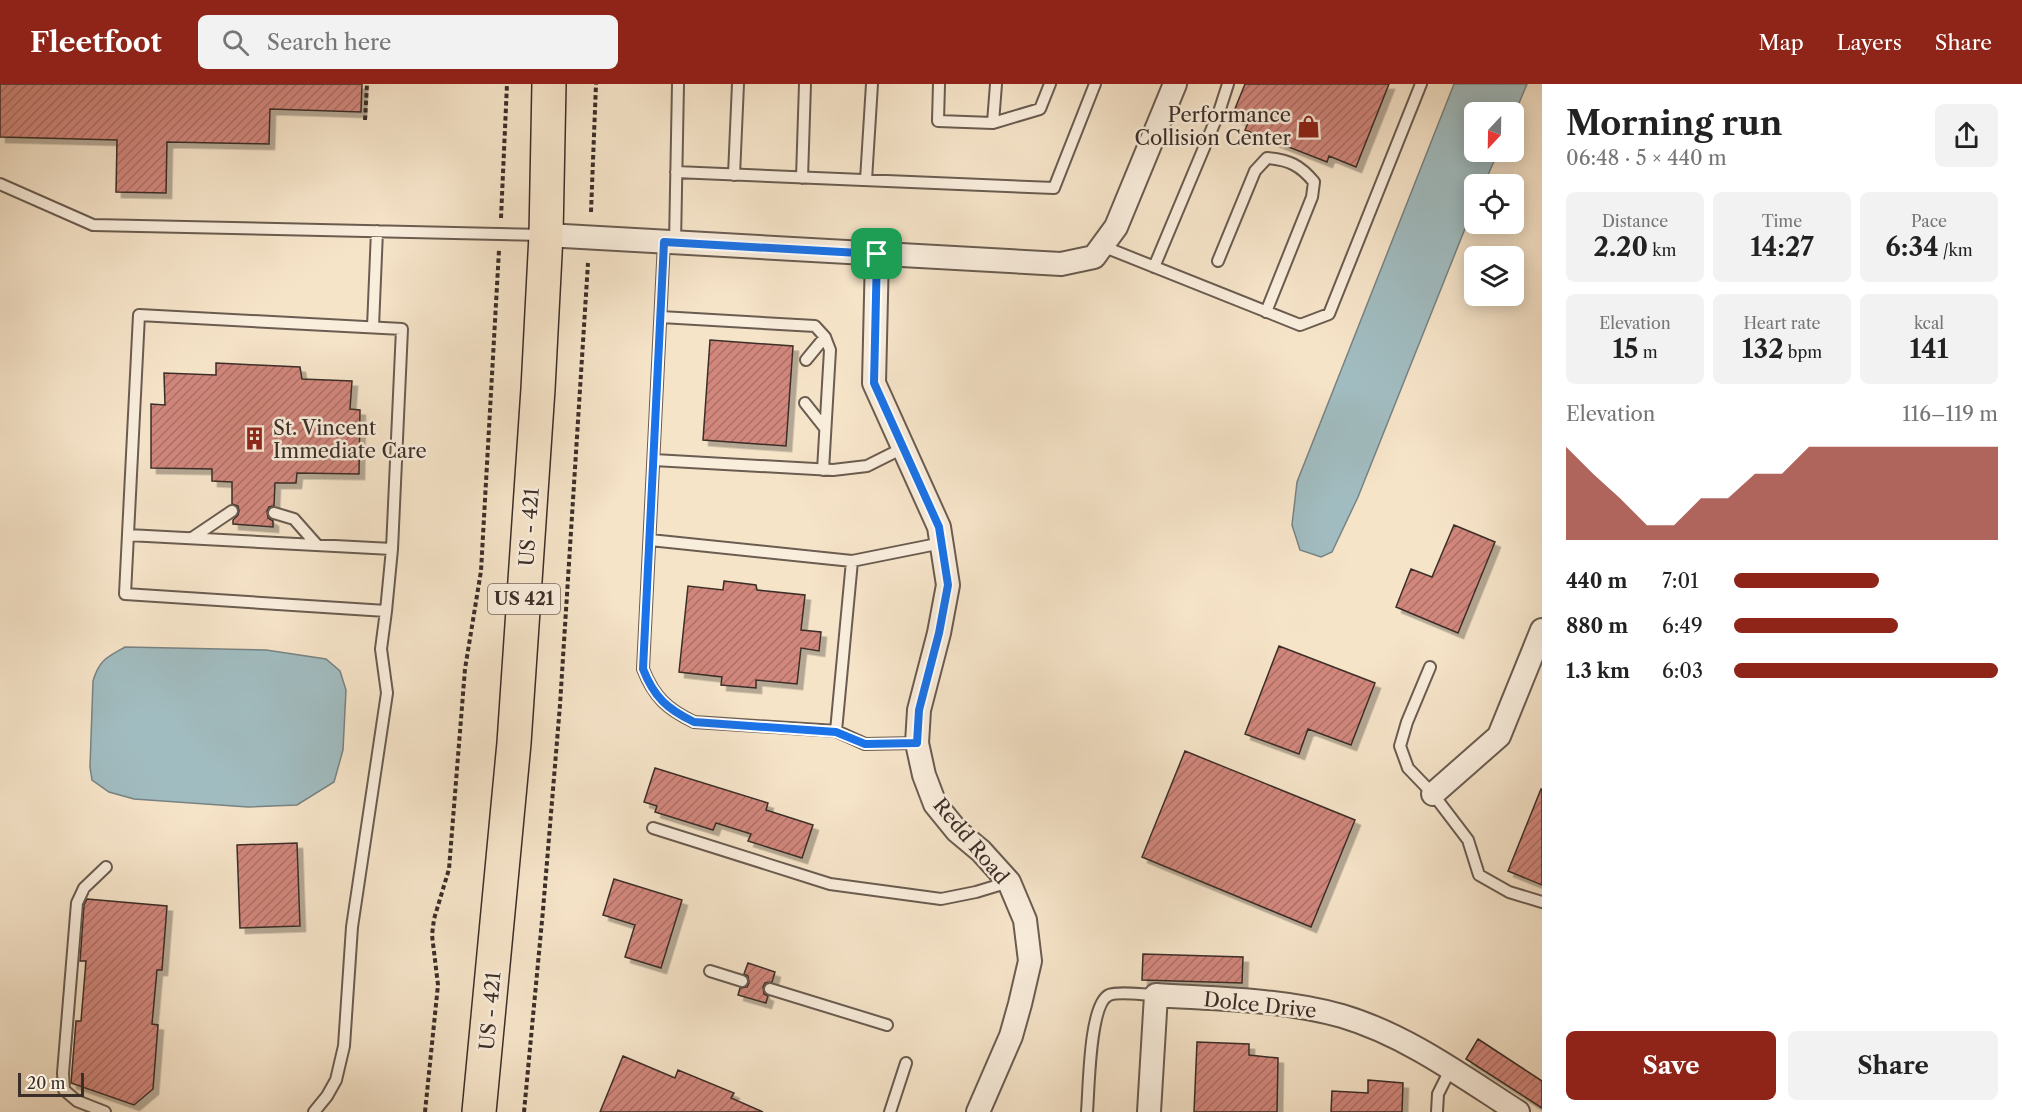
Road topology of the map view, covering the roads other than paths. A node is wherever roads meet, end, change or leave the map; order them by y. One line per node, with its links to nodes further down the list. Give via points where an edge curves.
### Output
1 (549, 84): 20 (main road, US - 421 / US 421)
2 (678, 84): 14 (lane)
3 (738, 84): 15 (lane)
4 (805, 84): 16 (lane)
5 (873, 84): 17 (lane)
6 (939, 84): 13 (lane, via 938,121)
7 (996, 84): 13 (lane)
8 (1050, 84): 13 (lane, via 1040,109)
9 (1095, 84): 17 (lane, via 1054,188)
10 (1175, 84): 22 (street, via 1116,227)
11 (1228, 84): 25 (lane)
12 (1421, 84): 26 (lane, via 1329,314 1300,325)
13 (993, 123)
14 (676, 172): 15 (lane); 21 (lane)
15 (734, 175): 16 (lane)
16 (802, 177): 17 (lane)
17 (866, 180)
18 (0, 184): 19 (lane, via 93,225)
19 (377, 231): 20 (lane); 28 (lane)
20 (546, 236): 21 (street); 64 (main road, US - 421 / US 421, via 514,732)
21 (669, 242): 23 (street); 27 (lane)
22 (1102, 246): 23 (street, via 1094,257 1061,264); 25 (lane)
23 (877, 254): 33 (street, Redd Road, via 874,383)
24 (1218, 261): 26 (lane, via 1255,171 1267,158 1282,159 1303,168 1314,182 1312,197)
25 (1154, 267): 26 (lane)
26 (1266, 312)
27 (661, 317): 29 (lane, via 815,326); 34 (lane)
28 (373, 327): 38 (lane, via 139,315); 43 (lane, via 402,328)
29 (825, 337): 30 (lane); 32 (lane, via 830,350)
30 (806, 360)
31 (805, 403): 32 (lane)
32 (824, 427): 35 (lane)
33 (903, 448): 35 (lane, via 867,466); 41 (street, Redd Road, via 939,527)
34 (654, 460): 35 (lane); 40 (lane)
35 (823, 470)
36 (232, 511): 39 (lane)
37 (274, 513): 42 (lane, via 294,519)
38 (128, 535): 39 (lane); 45 (lane, via 125,594)
39 (192, 538): 42 (lane)
40 (650, 540): 44 (lane); 48 (lane, via 643,669 661,700 694,722)
41 (942, 543): 44 (lane); 49 (street, Redd Road, via 948,585 919,710)
42 (317, 545): 43 (lane)
43 (392, 549): 45 (lane)
44 (852, 561): 48 (lane)
45 (386, 611): 63 (lane, via 381,649 387,693 352,927 344,1046 336,1080)
46 (1542, 630): 50 (street, via 1499,736)
47 (1430, 667): 50 (lane, via 1400,746 1408,768)
48 (836, 732): 49 (lane, via 865,744)
49 (917, 743): 53 (street, Redd Road, via 935,804)
50 (1433, 794): 54 (lane, via 1468,840 1479,875 1509,892)
51 (653, 828): 53 (lane, via 841,886 941,898)
52 (106, 867): 62 (lane, via 84,888 77,903 63,1074 64,1090 77,1101)
53 (1009, 882): 66 (street, Redd Road, via 1025,920 1030,961 1011,1036)
54 (1542, 902)
55 (710, 971): 56 (lane)
56 (742, 981)
57 (770, 989): 59 (lane)
58 (1156, 995): 61 (street, Dolce Drive, via 1299,1006 1383,1032); 67 (lane, via 1115,994 1102,1002 1093,1025); 68 (street)
59 (887, 1025)
60 (906, 1063): 65 (lane)
61 (1451, 1068): 69 (lane, via 1438,1094); 70 (street, Dolce Drive)
62 (105, 1112)
63 (314, 1112)
64 (479, 1112)
65 (890, 1112)
66 (978, 1112)
67 (1088, 1112)
68 (1149, 1112)
69 (1437, 1112)
70 (1518, 1112)

